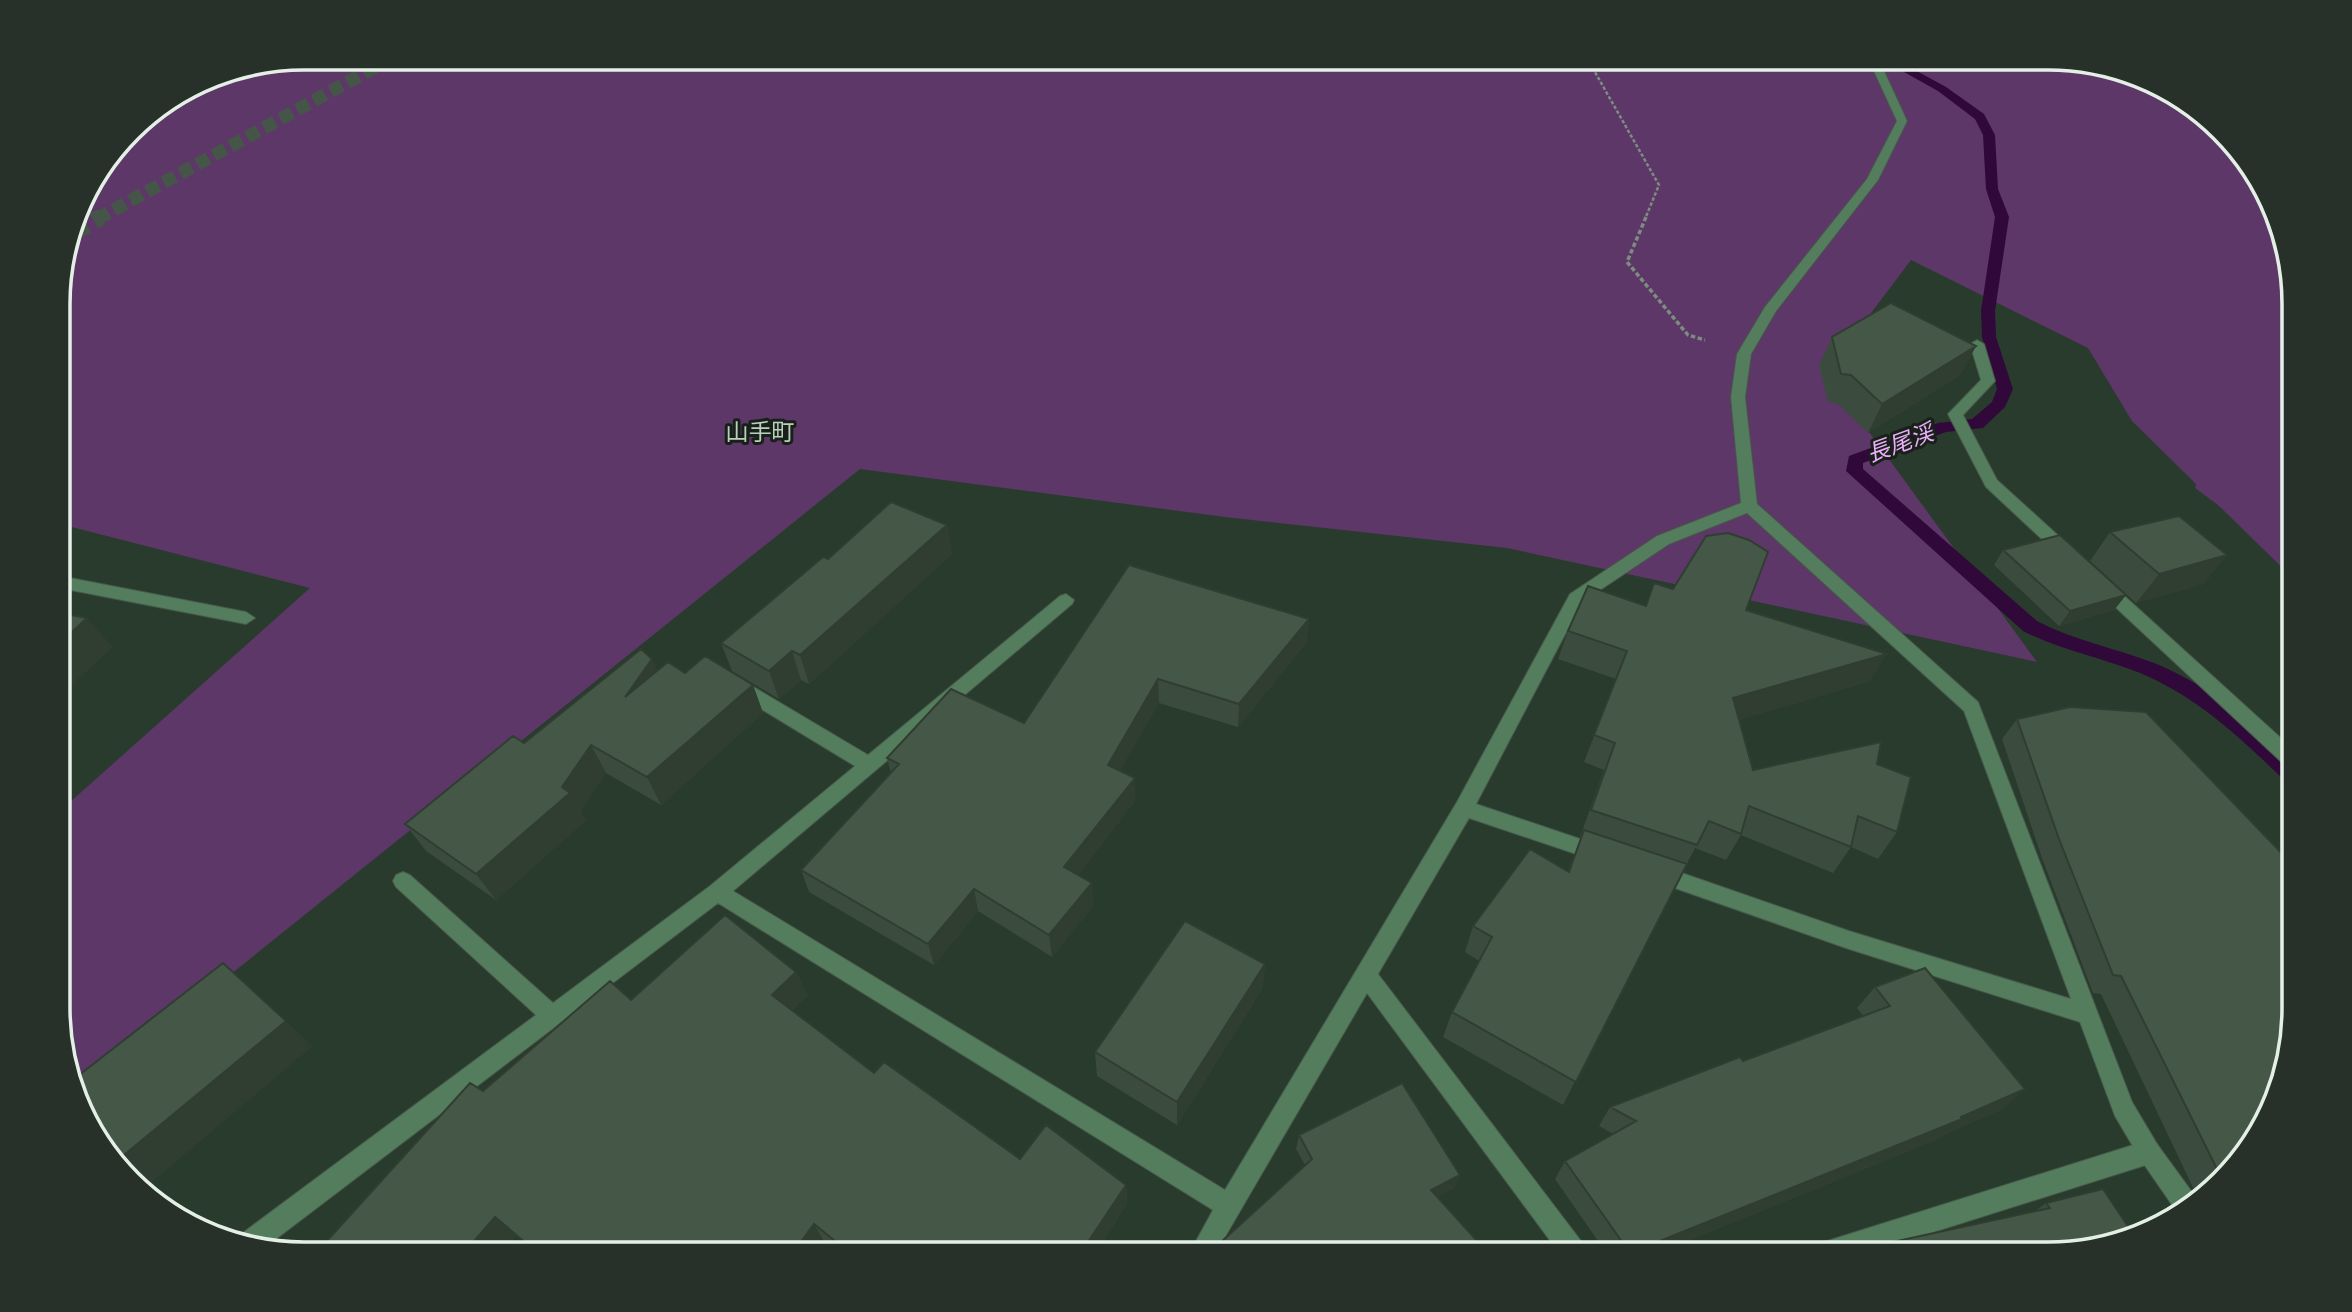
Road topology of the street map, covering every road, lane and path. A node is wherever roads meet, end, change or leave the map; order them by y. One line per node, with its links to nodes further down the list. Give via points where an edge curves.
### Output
1 (1594, 70): 4 (path, via 1659,186 1627,262 1688,335)
2 (1879, 70): 4 (street, via 1902,121 1872,180 1770,310)
3 (1977, 344): 10 (street, via 1988,381 1955,414 1991,483)
4 (1744, 354): 5 (street, via 1738,397)
5 (1749, 506): 12 (street, via 1663,540 1576,598); 16 (street, via 1972,707)
6 (70, 584): 8 (street)
7 (1066, 600): 11 (street)
8 (246, 618)
9 (718, 674): 11 (street)
10 (2281, 750)
11 (868, 764): 14 (street)
12 (1464, 808): 15 (street); 16 (street, via 1849,940)
13 (403, 881): 17 (street)
14 (717, 892): 17 (street); 20 (street)
15 (1365, 974): 20 (street); 23 (street)
16 (2087, 1014): 18 (street, via 2123,1108)
17 (552, 1016): 21 (street)
18 (2149, 1152): 19 (street); 24 (street)
19 (2182, 1199)
20 (1228, 1205): 22 (street)
21 (258, 1237)
22 (1208, 1241)
23 (1565, 1241)
24 (1865, 1241)

